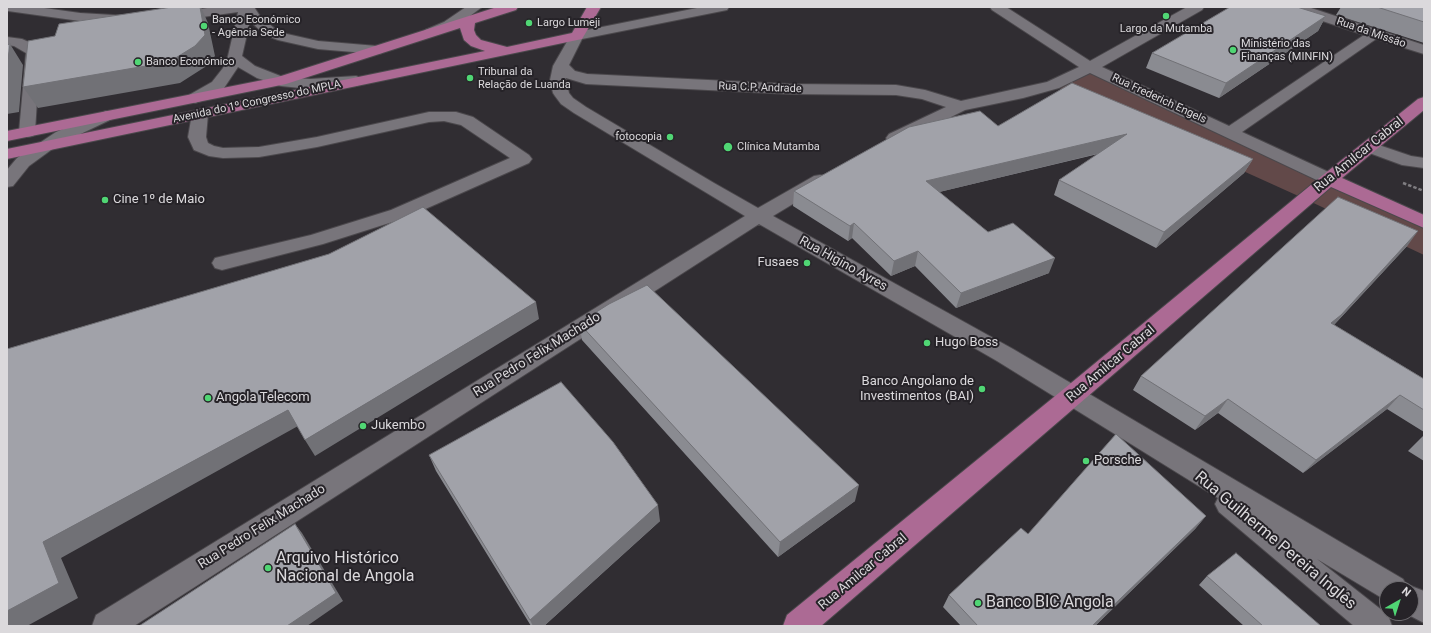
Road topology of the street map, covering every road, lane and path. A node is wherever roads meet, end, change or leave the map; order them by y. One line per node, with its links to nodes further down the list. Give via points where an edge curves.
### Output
1 (8, 7): 11 (street)
2 (242, 7): 13 (street)
3 (247, 7): 19 (street, via 255,19 270,32 282,37 318,45); 22 (street)
4 (476, 7): 14 (street); 15 (street)
5 (511, 7): 14 (main road)
6 (594, 7): 18 (main road)
7 (722, 7): 18 (street)
8 (997, 7): 24 (street, Rua Frederich Engels)
9 (1197, 7): 24 (street)
10 (1295, 7): 16 (street, Rua da Missão)
11 (38, 9): 12 (street, via 80,17)
12 (144, 19)
13 (162, 19)
14 (469, 20): 15 (main road, Avenida do 1º Congresso do MPLA); 21 (main road, via 469,37 476,43)
15 (430, 33): 19 (main road, Avenida do 1º Congresso do MPLA)
16 (1374, 34): 20 (street, Rua da Missão); 32 (street)
17 (7, 40): 31 (street, via 28,46 33,52)
18 (575, 41): 21 (main road); 23 (street, Rua Higino Ayres)
19 (377, 50): 25 (main road, Avenida do 1º Congresso do MPLA)
20 (1424, 50)
21 (507, 51): 26 (main road, Avenida do 1º Congresso do MPLA)
22 (235, 56): 25 (street, via 250,69); 28 (street, via 218,85 208,92)
23 (561, 66): 29 (street, Rua C.P. Andrade, via 570,74 586,79 789,89 896,90 925,95); 44 (street, Rua Higino Ayres, via 558,80 561,93 567,101)
24 (1090, 67): 29 (street, via 1053,85); 32 (street, Rua Frederich Engels)
25 (281, 81): 26 (street, via 310,84); 28 (main road, Avenida do 1º Congresso do MPLA)
26 (356, 81): 28 (main road, Avenida do 1º Congresso do MPLA)
27 (1424, 102): 35 (main road, Rua Amilcar Cabral)
28 (197, 106): 30 (main road, Avenida do 1º Congresso do MPLA); 34 (main road, Avenida do 1º Congresso do MPLA); 46 (street, via 197,137 200,146 209,151 259,152 444,116 467,121 523,159 398,214 316,240)
29 (960, 106): 36 (street)
30 (106, 116): 31 (main road, Avenida do 1º Congresso do MPLA); 34 (street)
31 (27, 132): 33 (main road, Avenida do 1º Congresso do MPLA)
32 (1230, 133): 40 (street, Rua Frederich Engels)
33 (7, 136)
34 (45, 146): 37 (main road, Avenida do 1º Congresso do MPLA); 42 (street, via 23,162)
35 (1370, 147): 38 (street, via 1408,162); 40 (main road, Rua Amilcar Cabral)
36 (876, 148)
37 (7, 154)
38 (1424, 163)
39 (835, 171): 44 (street, Rua Pedro Felix Machado)
40 (1329, 179): 45 (main road); 47 (main road, Rua Amilcar Cabral)
41 (1396, 180): 43 (path)
42 (7, 182)
43 (1424, 191)
44 (757, 217): 47 (street, Rua Higino Ayres); 50 (street, Rua Pedro Felix Machado)
45 (1424, 222)
46 (222, 263)
47 (1074, 395): 48 (street, Rua Higino Ayres); 51 (main road, Rua Amilcar Cabral)
48 (1173, 457): 49 (street); 52 (street, Rua Guilherme Pereira Inglês)
49 (1380, 581)
50 (107, 626)
51 (798, 626)
52 (1377, 626)

